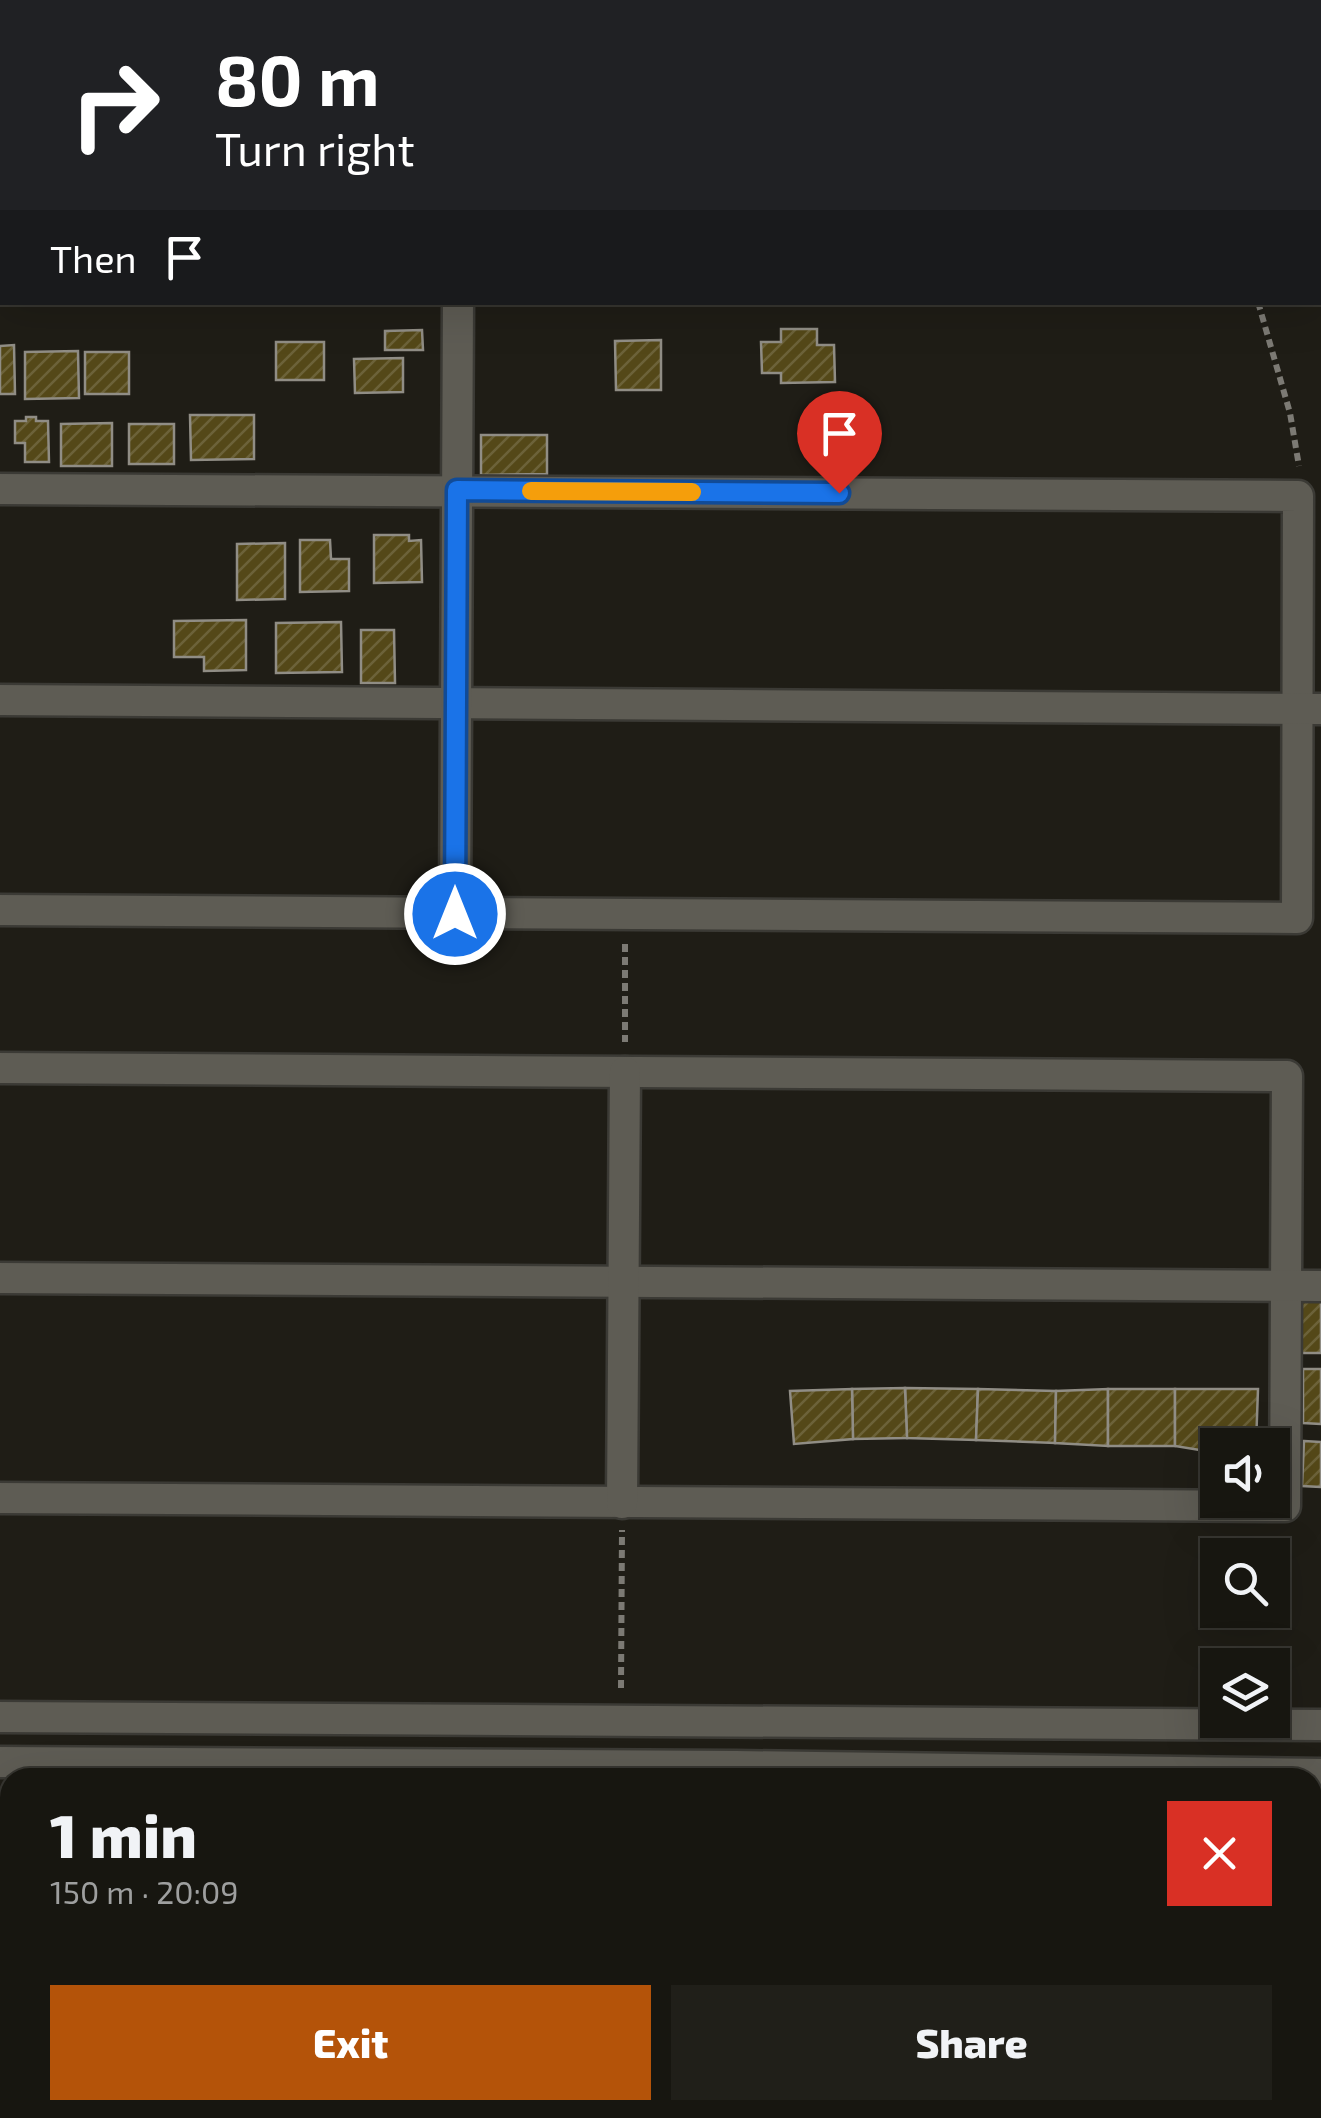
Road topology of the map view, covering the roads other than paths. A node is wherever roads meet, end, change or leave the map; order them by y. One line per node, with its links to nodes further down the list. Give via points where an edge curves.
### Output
1 (458, 305): 3 (street)
2 (0, 489): 3 (street)
3 (457, 490): 5 (street); 6 (street, via 1298,496)
4 (0, 700): 5 (street)
5 (455, 703): 6 (street); 8 (street)
6 (1310, 708): 8 (street, via 1296,918)
7 (0, 910): 8 (street)
8 (455, 914)
9 (0, 1068): 10 (street)
10 (624, 1072): 12 (street); 13 (street, via 1287,1076)
11 (0, 1278): 12 (street)
12 (623, 1281): 13 (street); 16 (street)
13 (1286, 1286): 14 (street); 16 (street, via 1284,1506)
14 (1321, 1286)
15 (0, 1498): 16 (street)
16 (622, 1503)
17 (0, 1717): 18 (street)
18 (1321, 1725)
19 (0, 1762): 20 (street)
20 (867, 1768)

